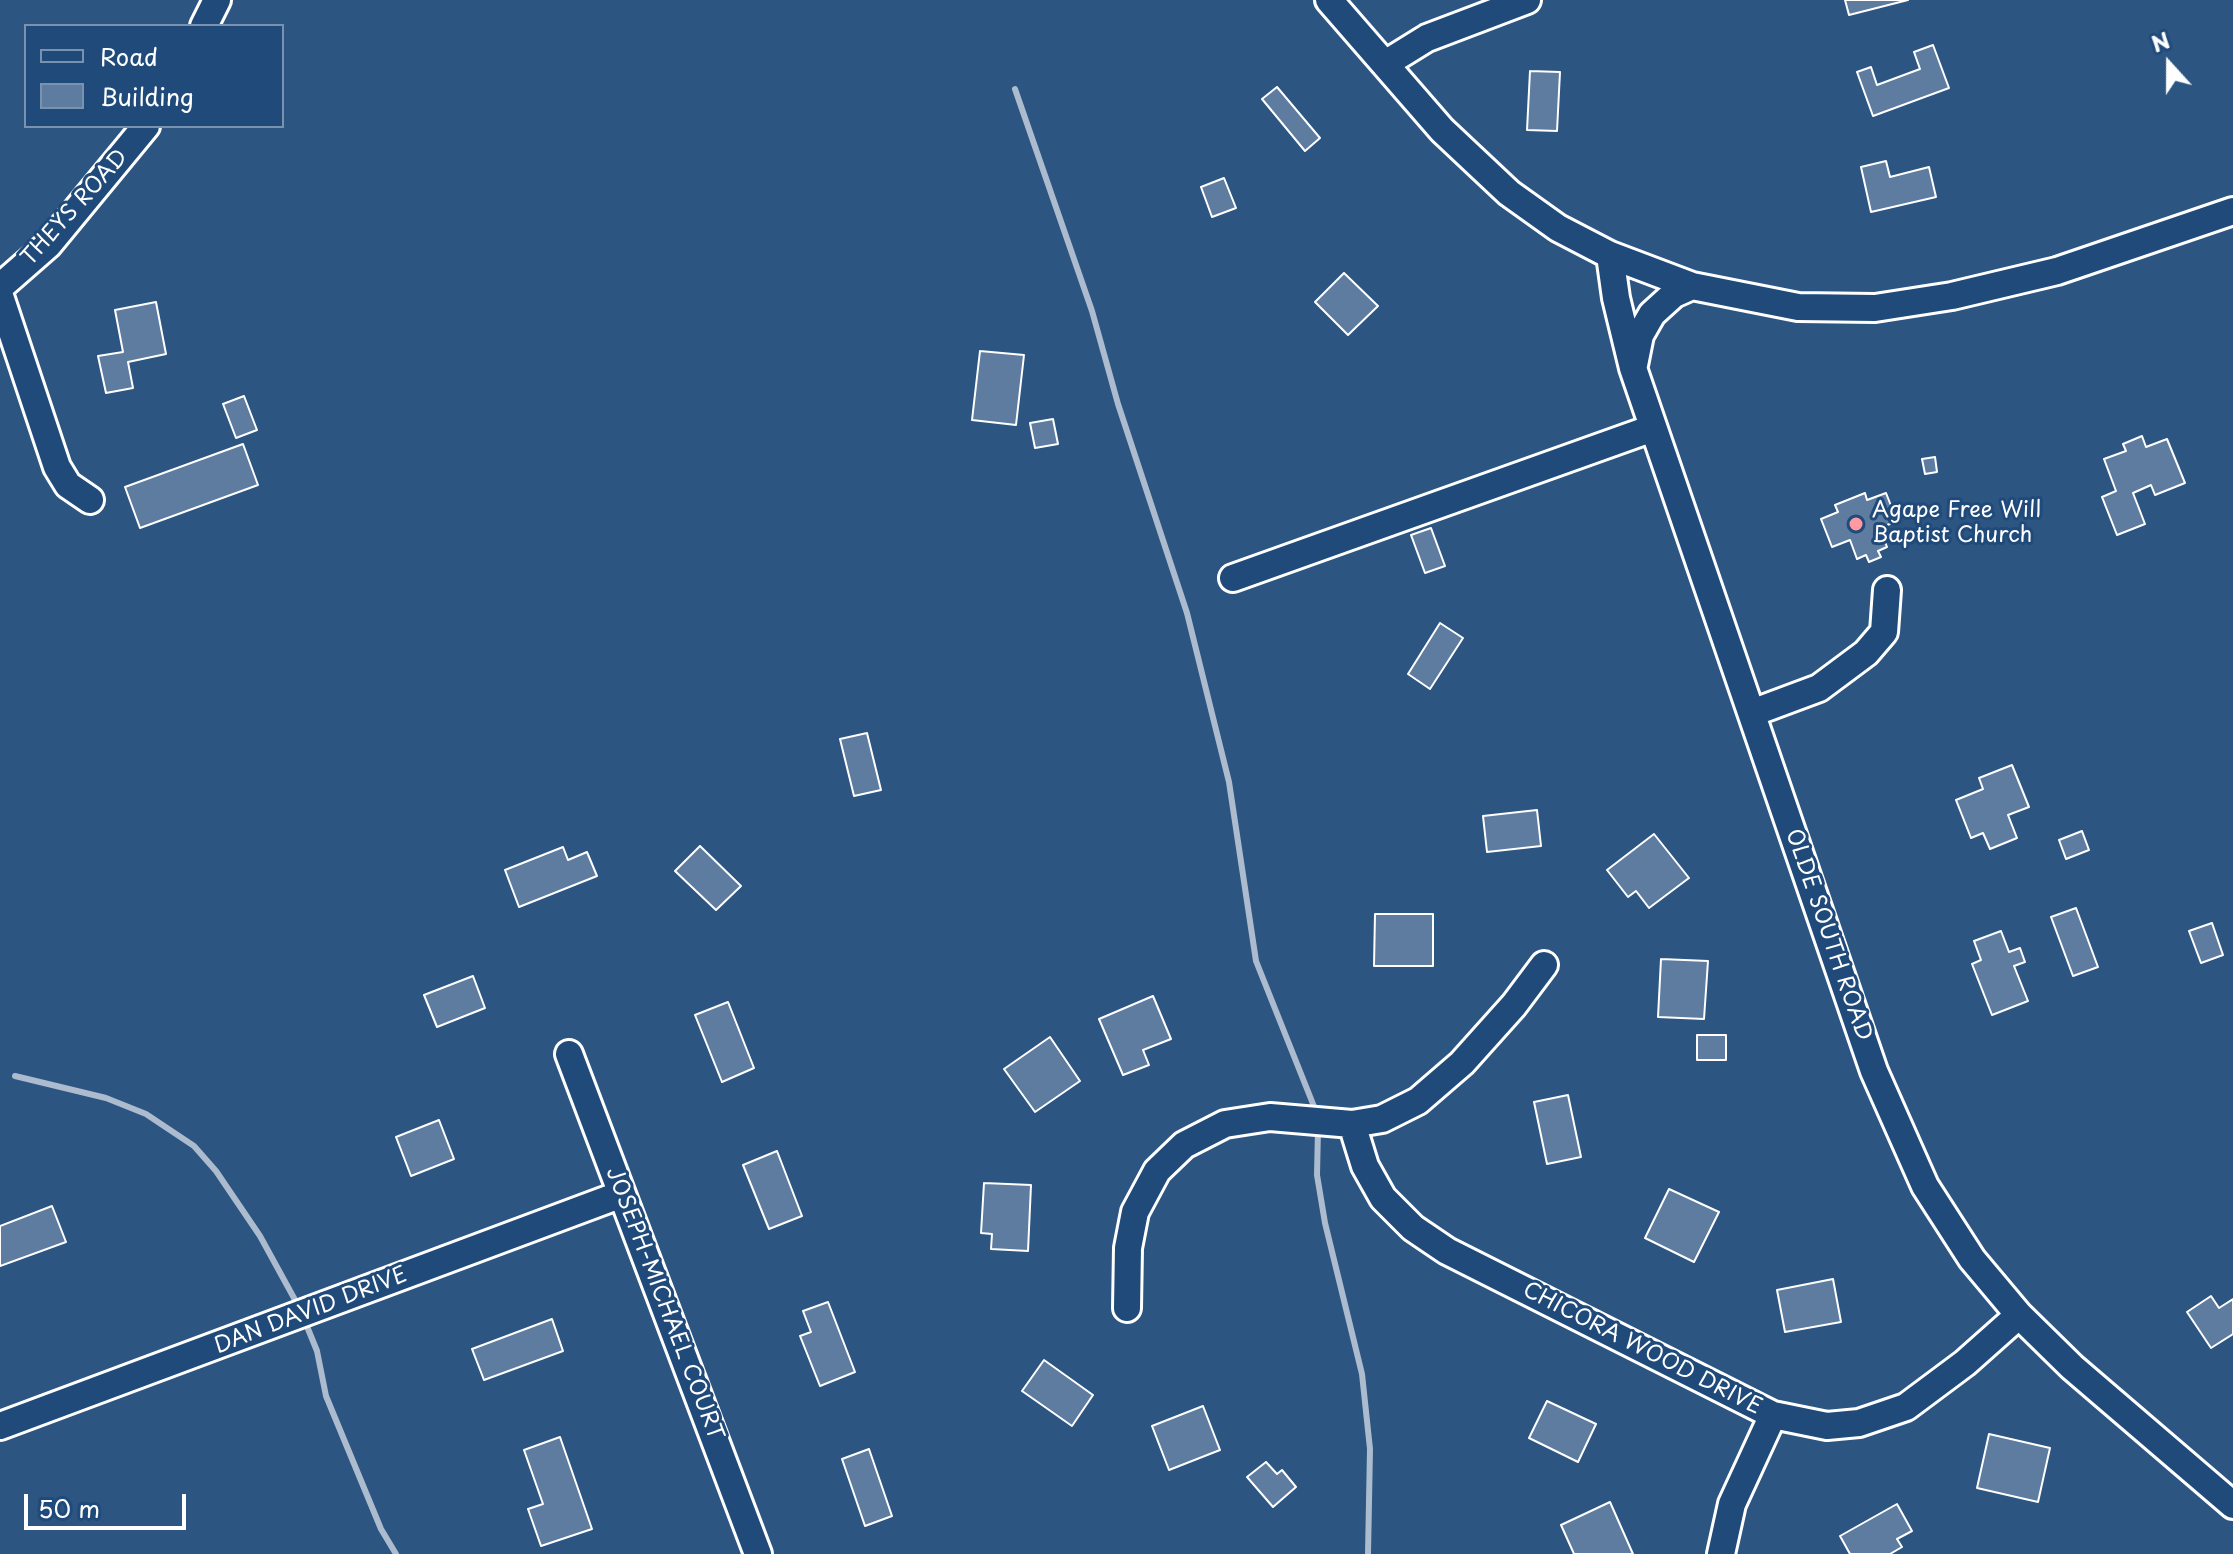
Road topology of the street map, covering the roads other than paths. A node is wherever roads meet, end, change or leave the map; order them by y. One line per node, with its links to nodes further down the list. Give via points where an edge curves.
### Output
1 (217, 0): 4 (street)
2 (1329, 0): 5 (street)
3 (1527, 0): 5 (street, via 1427,38)
4 (205, 24)
5 (1385, 64): 8 (street, via 1442,130 1509,193 1558,228)
6 (144, 128): 10 (street, THEYS ROAD, via 48,245)
7 (2233, 211): 9 (street, via 2057,271 1875,308 1798,307)
8 (1610, 255): 9 (street); 12 (street, OLDE SOUTH ROAD)
9 (1692, 286): 12 (street, via 1652,314 1640,335)
10 (0, 287)
11 (0, 296): 14 (street, via 57,467 68,485)
12 (1633, 368): 13 (street, OLDE SOUTH ROAD)
13 (1653, 428): 15 (street); 17 (street, OLDE SOUTH ROAD)
14 (90, 500)
15 (1233, 578)
16 (1887, 590): 17 (street, via 1884,632 1866,653 1819,688)
17 (1752, 713): 23 (street, OLDE SOUTH ROAD, via 1874,1071 1925,1186 1972,1259)
18 (1544, 965): 20 (street, via 1462,1063 1418,1101 1382,1119)
19 (569, 1054): 21 (street, JOSEPH-MICHAEL COURT)
20 (1352, 1124): 22 (street, via 1270,1117 1225,1124 1184,1145 1157,1171 1135,1212); 24 (street, CHICORA WOOD DRIVE, via 1365,1166 1383,1198 1413,1228 1447,1251)
21 (622, 1194): 25 (street, DAN DAVID DRIVE); 27 (street, JOSEPH-MICHAEL COURT)
22 (1127, 1308)
23 (2019, 1315): 24 (street, CHICORA WOOD DRIVE, via 1906,1407 1859,1423 1827,1426); 26 (street, OLDE SOUTH ROAD)
24 (1773, 1415): 28 (street, via 1732,1504)
25 (0, 1426)
26 (2233, 1505)
27 (758, 1554)
28 (1721, 1554)

